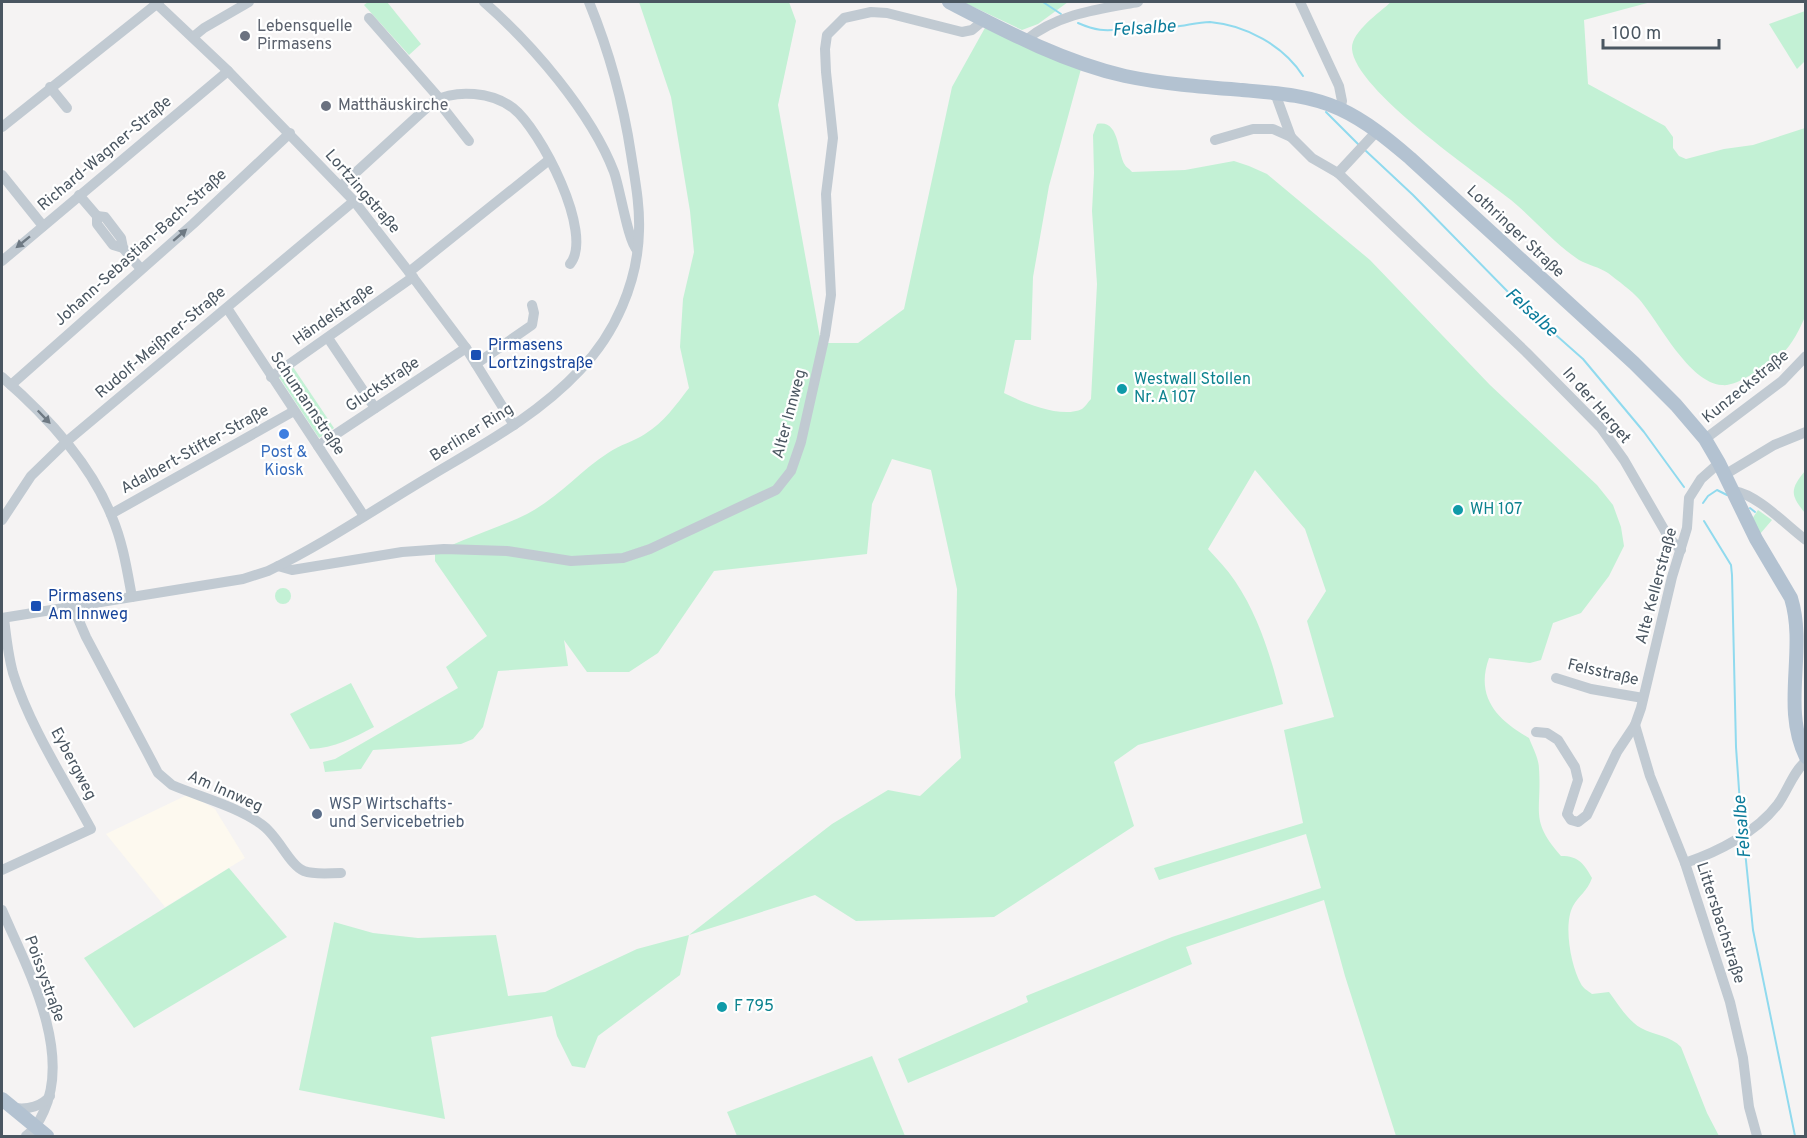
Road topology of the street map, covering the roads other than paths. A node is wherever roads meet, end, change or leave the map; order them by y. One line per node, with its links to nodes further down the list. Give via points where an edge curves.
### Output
1 (249, 2): 10 (street)
2 (484, 2): 26 (street, via 565,89 593,130)
3 (589, 2): 25 (street, Berliner Ring, via 618,87)
4 (949, 2): 9 (main road, Lothringer Straße)
5 (1138, 2): 11 (street, via 1070,17)
6 (1300, 2): 17 (street, via 1339,86)
7 (158, 3): 10 (street, Lortzingstraße); 13 (street)
8 (369, 18): 15 (street)
9 (984, 20): 11 (main road, Lothringer Straße); 61 (street, Alter Innweg, via 962,32 871,12 844,18 827,35 832,138 826,194 831,295 801,442 791,471 776,490 623,558 571,561 507,551 444,549 292,570)
10 (193, 37): 12 (street, Lortzingstraße)
11 (1026, 40): 14 (main road, Lothringer Straße, via 1125,76)
12 (228, 71): 20 (street, Lortzingstraße); 30 (street, Richard-Wagner-Straße)
13 (50, 87): 16 (street); 18 (street)
14 (1275, 93): 17 (main road, Lothringer Straße); 21 (street, In der Herget)
15 (438, 99): 23 (street); 24 (street, via 476,94 506,103 530,127); 29 (street)
16 (67, 108)
17 (1340, 109): 19 (main road, Lothringer Straße)
18 (2, 127)
19 (1377, 131): 27 (street); 51 (main road, Lothringer Straße, via 1634,363)
20 (290, 133): 29 (street, Lortzingstraße); 36 (street, Johann-Sebastian-Bach-Straße, one-way to 20)
21 (1291, 137): 22 (street, In der Herget, via 1269,128); 27 (street, In der Herget, via 1312,158)
22 (1215, 140)
23 (469, 141)
24 (549, 160): 35 (street, via 575,227 577,246); 37 (street, Händelstraße)
25 (633, 168): 26 (street); 33 (street, Berliner Ring, via 639,216)
26 (614, 172): 33 (street, via 630,240)
27 (1338, 173): 60 (street, In der Herget, via 1509,335 1600,428 1624,460 1669,538)
28 (2, 175): 32 (street)
29 (341, 186): 31 (street, Lortzingstraße)
30 (79, 195): 32 (street, Richard-Wagner-Straße); 36 (street, via 114,245 123,248)
31 (354, 201): 37 (street, Lortzingstraße); 39 (street, Rudolf-Meißner-Straße)
32 (43, 226): 34 (street, Richard-Wagner-Straße, one-way to 34)
33 (638, 249): 49 (street, Berliner Ring, via 627,294 603,342 573,377)
34 (2, 261)
35 (570, 264)
36 (141, 269): 46 (street, Johann-Sebastian-Bach-Straße)
37 (411, 274): 40 (street, Händelstraße); 41 (street, Lortzingstraße)
38 (532, 305): 43 (street, via 532,325)
39 (227, 308): 44 (street, Schumannstraße); 52 (street, Rudolf-Meißner-Straße)
40 (328, 338): 44 (street, Händelstraße); 47 (street)
41 (465, 348): 43 (street, Lortzingstraße); 47 (street, Gluckstraße)
42 (1806, 356): 51 (street, Kunzeckstraße, via 1782,381)
43 (476, 364): 49 (street, Lortzingstraße)
44 (271, 376): 48 (street, Schumannstraße)
45 (2, 377): 46 (street)
46 (10, 385): 52 (street, one-way to 52)
47 (375, 408): 53 (street, Gluckstraße)
48 (294, 411): 53 (street, Schumannstraße); 56 (street, Adalbert-Stifter-Straße)
49 (514, 425): 57 (street, Berliner Ring)
50 (1806, 432): 54 (street, Alte Kellerstraße)
51 (1704, 440): 54 (main road, Lothringer Straße)
52 (66, 442): 56 (street); 58 (street, Rudolf-Meißner-Straße, via 31,477)
53 (318, 446): 57 (street, Schumannstraße)
54 (1722, 469): 55 (main road, Lothringer Straße); 60 (street, Alte Kellerstraße, via 1701,479 1689,498 1689,520)
55 (1734, 491): 59 (street, via 1763,506); 69 (main road, Lothringer Straße, via 1755,539 1795,609 1799,640 1796,724)
56 (111, 514): 62 (street)
57 (364, 516): 61 (street, Berliner Ring)
58 (2, 520)
59 (1806, 540)
60 (1681, 550): 66 (street, Alte Kellerstraße)
61 (278, 566): 62 (street, Berliner Ring, via 243,579)
62 (132, 597): 63 (street, Berliner Ring)
63 (73, 607): 64 (street, Berliner Ring); 72 (street, Am Innweg, via 162,777 261,824 303,870)
64 (3, 618): 71 (street, Eybergweg, via 18,689 91,829)
65 (1556, 678): 66 (street, Felsstraße)
66 (1643, 698): 67 (street, Alte Kellerstraße)
67 (1635, 725): 68 (street, Alte Kellerstraße, via 1617,752 1587,815 1578,822 1567,814 1577,787 1575,767 1558,740); 70 (street, Littersbachstraße, via 1650,776)
68 (1536, 732)
69 (1805, 754): 70 (street, via 1773,810 1742,834)
70 (1685, 863): 79 (street, Littersbachstraße, via 1734,1018)
71 (2, 870)
72 (341, 873)
73 (2, 910): 74 (street, Poissystraße, via 44,1013 52,1059)
74 (50, 1095): 76 (street, via 39,1105); 77 (street, Poissystraße)
75 (2, 1098): 76 (main road)
76 (15, 1108): 77 (main road)
77 (31, 1132): 78 (main road)
78 (47, 1137)
79 (1757, 1137)

